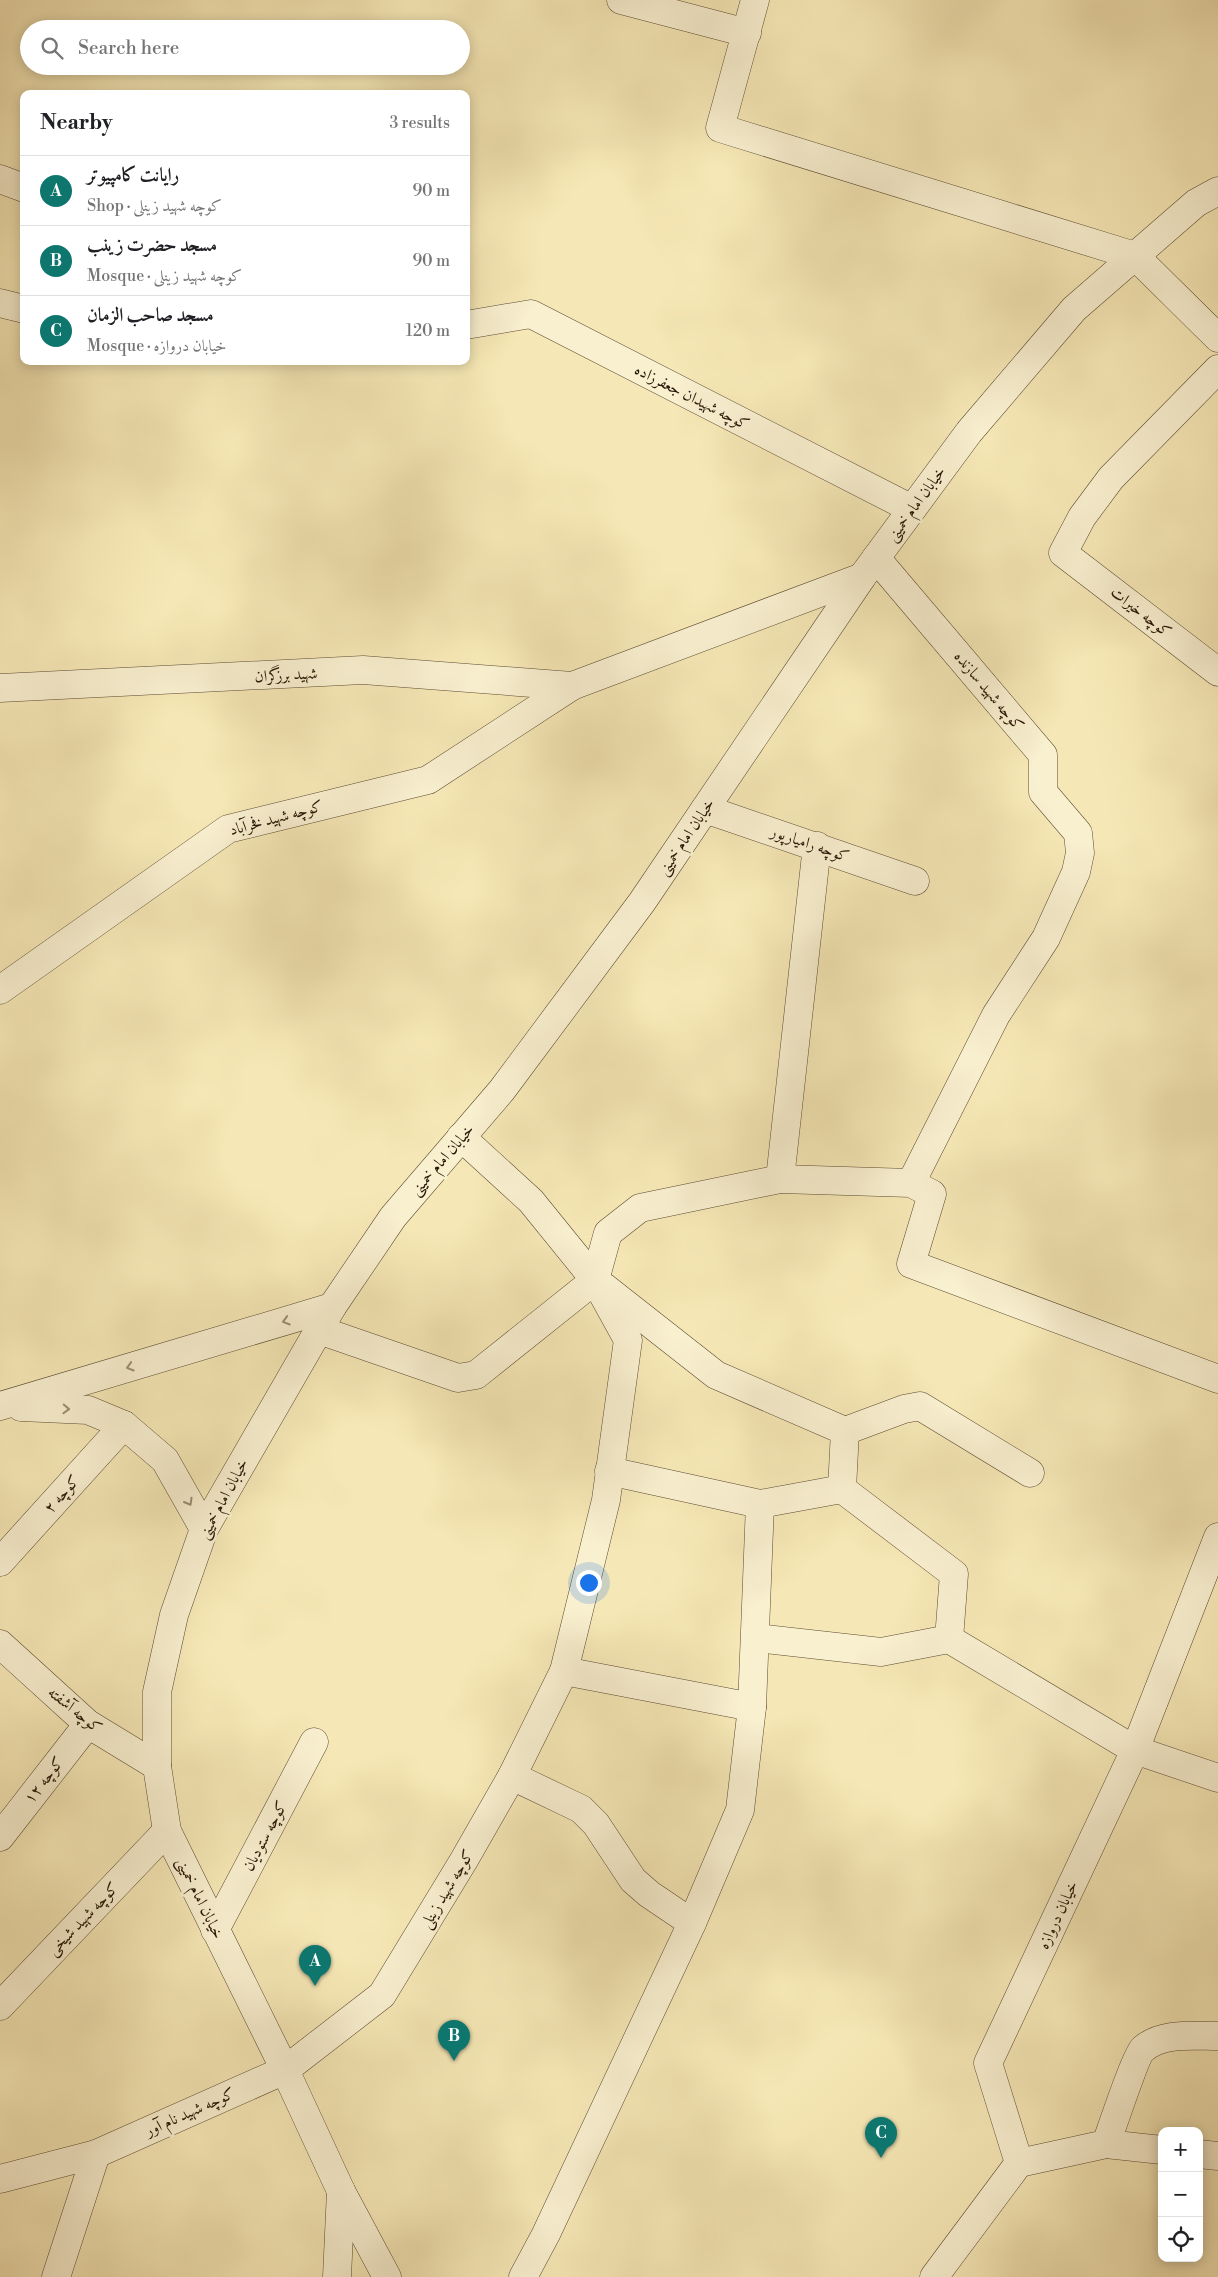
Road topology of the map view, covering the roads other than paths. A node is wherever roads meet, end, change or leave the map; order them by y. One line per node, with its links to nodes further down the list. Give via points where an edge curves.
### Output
1 (620, 0): 3 (street)
2 (755, 0): 3 (street)
3 (746, 33): 7 (street, via 720,128)
4 (0, 179): 5 (street)
5 (20, 186)
6 (1218, 191): 7 (street, خیابان امام خمینی, via 1196,203)
7 (1135, 256): 11 (street); 13 (street, خیابان امام خمینی, via 1074,309 969,432)
8 (0, 303): 9 (street)
9 (20, 308)
10 (470, 324): 13 (street, کوچه شهیدان جعفرزاده, via 531,314)
11 (1218, 338)
12 (1218, 369): 15 (street, کوچه خیرات, via 1111,478 1082,517 1063,553)
13 (912, 510): 14 (street, خیابان امام خمینی)
14 (869, 567): 16 (street); 18 (street, خیابان امام خمینی); 24 (street, کوچه شهید سازنده, via 1043,755 1044,792 1078,833 1080,853 1076,872 1046,938 996,1015)
15 (1218, 672)
16 (572, 686): 17 (street, شهید برزگران, via 363,670); 21 (street, کوچه شهید فخرآباد, via 428,780 228,828)
17 (0, 688)
18 (705, 808): 19 (street, کوچه رامیارپور); 22 (street, خیابان امام خمینی, via 636,910 502,1090)
19 (817, 846): 20 (street, کوچه رامیارپور); 23 (street)
20 (915, 881)
21 (0, 990)
22 (461, 1137): 25 (street, via 531,1201); 26 (street, خیابان امام خمینی, via 392,1218)
23 (780, 1179): 24 (street); 25 (street, via 640,1208 608,1233)
24 (911, 1183): 27 (street, via 932,1194 911,1264)
25 (595, 1280): 26 (street, via 476,1375 458,1378); 30 (street, via 716,1375); 31 (street, کوچه شهید زینلی, via 628,1340)
26 (326, 1318): 28 (street, one-way to 28); 35 (street, خیابان امام خمینی)
27 (1218, 1379)
28 (0, 1406): 29 (street, one-way to 29, via 88,1410)
29 (124, 1425): 35 (street, one-way to 35, via 165,1460); 37 (street, کوچه ۲)
30 (845, 1432): 32 (street, via 920,1406); 33 (street)
31 (609, 1471): 34 (street); 41 (street, کوچه شهید زینلی, via 606,1500)
32 (1030, 1473)
33 (842, 1489): 34 (street); 39 (street, via 954,1574)
34 (760, 1504): 38 (street)
35 (204, 1529): 46 (street, خیابان امام خمینی, via 174,1615 157,1692)
36 (1218, 1537): 45 (street, خیابان دروازه)
37 (0, 1562)
38 (756, 1638): 39 (street, via 881,1652); 42 (street)
39 (949, 1639): 45 (street)
40 (0, 1644): 43 (street, کوچه آشفته)
41 (564, 1671): 42 (street); 47 (street, کوچه شهید زینلی)
42 (752, 1707): 51 (street, via 740,1810)
43 (88, 1724): 46 (street, کوچه آشفته); 50 (street, کوچه ۱۲)
44 (314, 1742): 52 (street, کوچه ستودیان)
45 (1134, 1750): 48 (street); 61 (street, خیابان دروازه, via 988,2063)
46 (156, 1766): 49 (street, خیابان امام خمینی)
47 (512, 1776): 51 (street, via 581,1809 596,1824 633,1880); 55 (street, کوچه شهید زینلی, via 382,1996)
48 (1218, 1778)
49 (167, 1831): 52 (street, خیابان امام خمینی); 53 (street, کوچه شهید شیخی)
50 (0, 1837)
51 (692, 1923): 67 (street, via 546,2234)
52 (215, 1930): 55 (street, خیابان امام خمینی)
53 (0, 2006)
54 (1218, 2036): 56 (street, via 1172,2037 1142,2050)
55 (285, 2070): 58 (street, کوچه شهید نام آور); 63 (street, خیابان امام خمینی)
56 (1106, 2144): 57 (street); 61 (street)
57 (1158, 2150)
58 (96, 2154): 62 (street, کوچه شهید نام آور); 64 (street)
59 (1203, 2154): 60 (street)
60 (1218, 2156)
61 (1019, 2163): 68 (street)
62 (0, 2179)
63 (341, 2190): 65 (street); 66 (street, خیابان امام خمینی)
64 (56, 2277)
65 (337, 2277)
66 (387, 2277)
67 (522, 2277)
68 (934, 2277)

